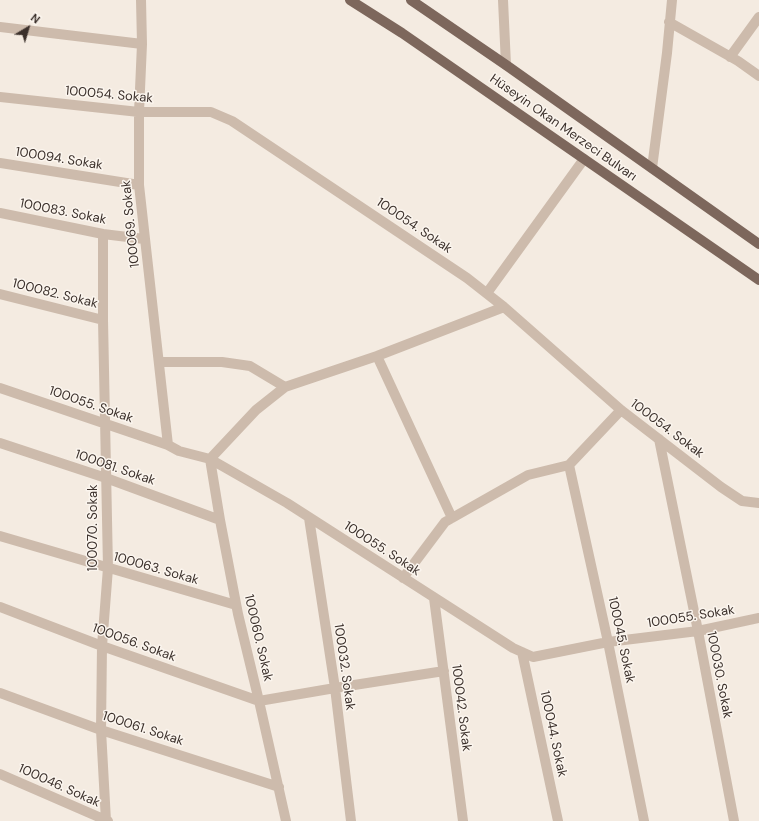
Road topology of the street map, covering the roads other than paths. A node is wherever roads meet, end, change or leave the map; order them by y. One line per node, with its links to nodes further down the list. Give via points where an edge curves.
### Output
1 (141, 0): 9 (street, 100069. Sokak)
2 (350, 0): 15 (main road, Hüseyin Okan Merzeci Bulvarı)
3 (411, 0): 11 (main road, Hüseyin Okan Merzeci Bulvarı)
4 (503, 0): 11 (street)
5 (672, 0): 7 (street)
6 (759, 17): 10 (street)
7 (669, 22): 10 (street); 17 (street)
8 (0, 27): 9 (street)
9 (142, 44): 14 (street, 100069. Sokak)
10 (730, 57): 12 (street)
11 (506, 65): 17 (main road, Hüseyin Okan Merzeci Bulvarı)
12 (759, 76)
13 (0, 97): 14 (street, 100054. Sokak)
14 (139, 112): 18 (street, 100069. Sokak); 24 (street, 100054. Sokak, via 211,112 232,121)
15 (584, 158): 23 (main road, Hüseyin Okan Merzeci Bulvarı); 24 (street)
16 (0, 163): 18 (street, 100094. Sokak)
17 (652, 168): 22 (main road, Hüseyin Okan Merzeci Bulvarı)
18 (139, 185): 21 (street, 100069. Sokak)
19 (0, 213): 20 (street, 100083. Sokak)
20 (103, 234): 21 (street, 100083. Sokak); 27 (street, 100070. Sokak)
21 (144, 239): 29 (street, 100069. Sokak)
22 (759, 244)
23 (759, 280)
24 (487, 293): 26 (street, 100054. Sokak)
25 (0, 294): 27 (street, 100082. Sokak)
26 (504, 306): 28 (street); 32 (street, 100054. Sokak)
27 (103, 320): 33 (street, 100070. Sokak)
28 (377, 356): 30 (street); 42 (street)
29 (159, 362): 30 (street, via 222,362 250,366); 36 (street, 100069. Sokak)
30 (285, 387): 37 (street, via 256,410)
31 (0, 388): 33 (street, 100055. Sokak)
32 (621, 410): 34 (street, 100054. Sokak); 38 (street)
33 (105, 423): 36 (street, 100055. Sokak); 39 (street, 100070. Sokak)
34 (659, 439): 40 (street, 100054. Sokak, via 742,501); 51 (street, 100030. Sokak)
35 (0, 443): 39 (street, 100081. Sokak)
36 (168, 445): 37 (street, 100055. Sokak, via 179,451)
37 (210, 459): 41 (street, 100055. Sokak); 43 (street, 100060. Sokak)
38 (569, 465): 42 (street, via 528,475); 52 (street, 100045. Sokak)
39 (106, 478): 43 (street, 100081. Sokak); 45 (street, 100070. Sokak)
40 (759, 503)
41 (309, 518): 46 (street, 100055. Sokak); 56 (street, 100032. Sokak)
42 (452, 518): 46 (street, via 445,522)
43 (220, 520): 48 (street, 100060. Sokak)
44 (0, 536): 45 (street, 100063. Sokak)
45 (108, 568): 48 (street, 100063. Sokak); 53 (street, 100070. Sokak)
46 (404, 578): 47 (street, 100055. Sokak)
47 (434, 598): 54 (street, 100055. Sokak); 55 (street, 100042. Sokak)
48 (236, 605): 58 (street, 100060. Sokak)
49 (0, 607): 53 (street, 100056. Sokak)
50 (759, 618): 51 (street, 100055. Sokak)
51 (698, 631): 52 (street, 100055. Sokak); 68 (street, 100030. Sokak)
52 (608, 642): 54 (street, 100055. Sokak, via 533,657); 67 (street, 100045. Sokak)
53 (102, 646): 58 (street, 100056. Sokak); 59 (street, 100070. Sokak)
54 (522, 652): 66 (street, 100044. Sokak)
55 (444, 671): 56 (street); 65 (street, 100042. Sokak)
56 (335, 688): 58 (street); 64 (street, 100032. Sokak)
57 (0, 693): 59 (street, 100061. Sokak)
58 (259, 702): 61 (street, 100060. Sokak)
59 (101, 730): 61 (street, 100061. Sokak); 62 (street, 100070. Sokak)
60 (0, 774): 62 (street, 100046. Sokak)
61 (279, 787): 63 (street, 100060. Sokak)
62 (107, 821)
63 (286, 821)
64 (351, 821)
65 (462, 821)
66 (558, 821)
67 (644, 821)
68 (734, 821)

